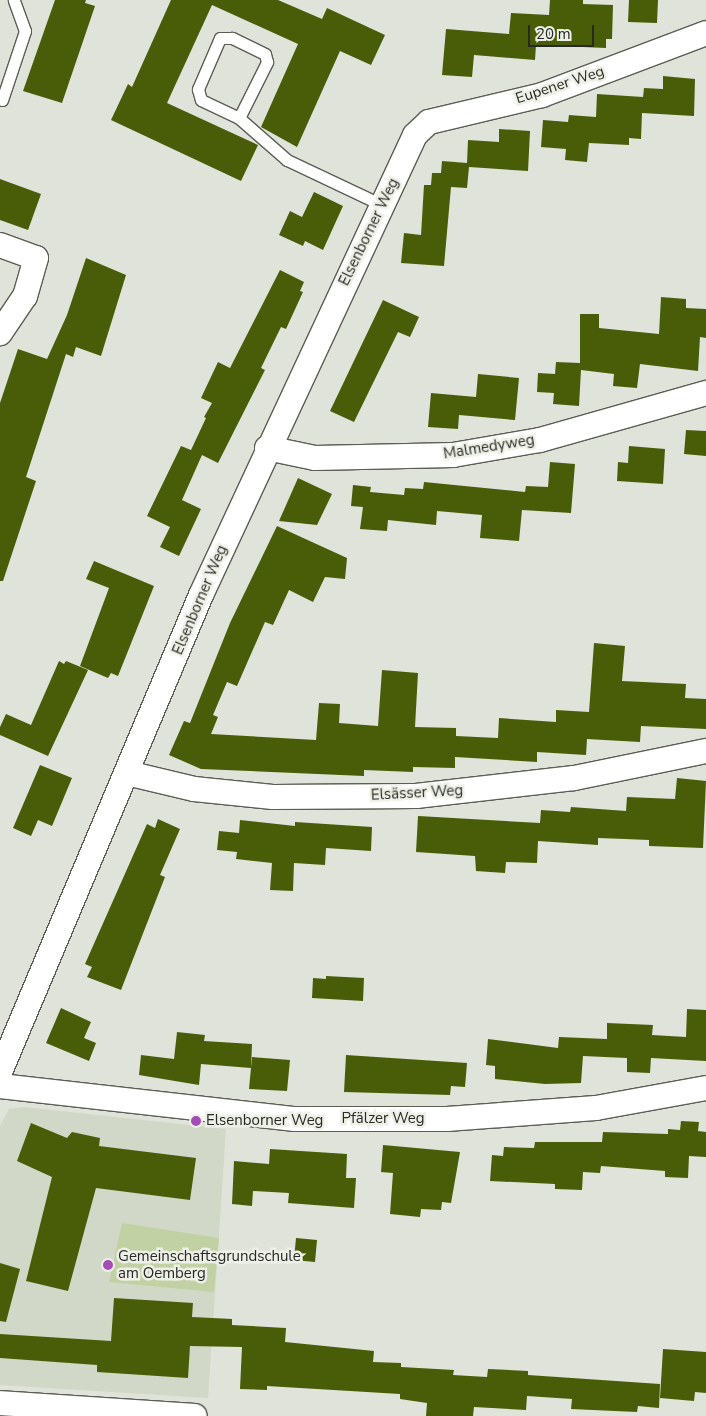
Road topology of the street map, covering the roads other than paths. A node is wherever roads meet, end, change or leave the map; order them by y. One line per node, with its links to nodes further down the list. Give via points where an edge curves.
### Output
1 (14, 0): 3 (lane, via 25,32)
2 (706, 33): 5 (street, Eupener Weg, via 542,95 429,122)
3 (2, 100)
4 (239, 118): 4 (lane, via 267,62 264,54 232,38 220,38 198,89 201,100); 6 (lane, via 288,160)
5 (415, 134): 6 (street, Elsenborner Weg)
6 (382, 205): 10 (street, Elsenborner Weg)
7 (0, 244): 8 (street, via 36,258 25,296)
8 (0, 332)
9 (706, 393): 10 (street, Malmedyweg, via 540,440 454,455 315,458)
10 (267, 448): 12 (street, Elsenborner Weg)
11 (706, 751): 12 (street, Elsässer Weg, via 574,778 416,796 273,797 194,789)
12 (127, 773): 13 (street, Elsenborner Weg)
13 (0, 1072)
14 (0, 1086): 15 (street, Pfälzer Weg, via 178,1108 314,1119 447,1119 596,1108)
15 (706, 1088)
16 (0, 1403): 17 (street)
17 (195, 1416)

